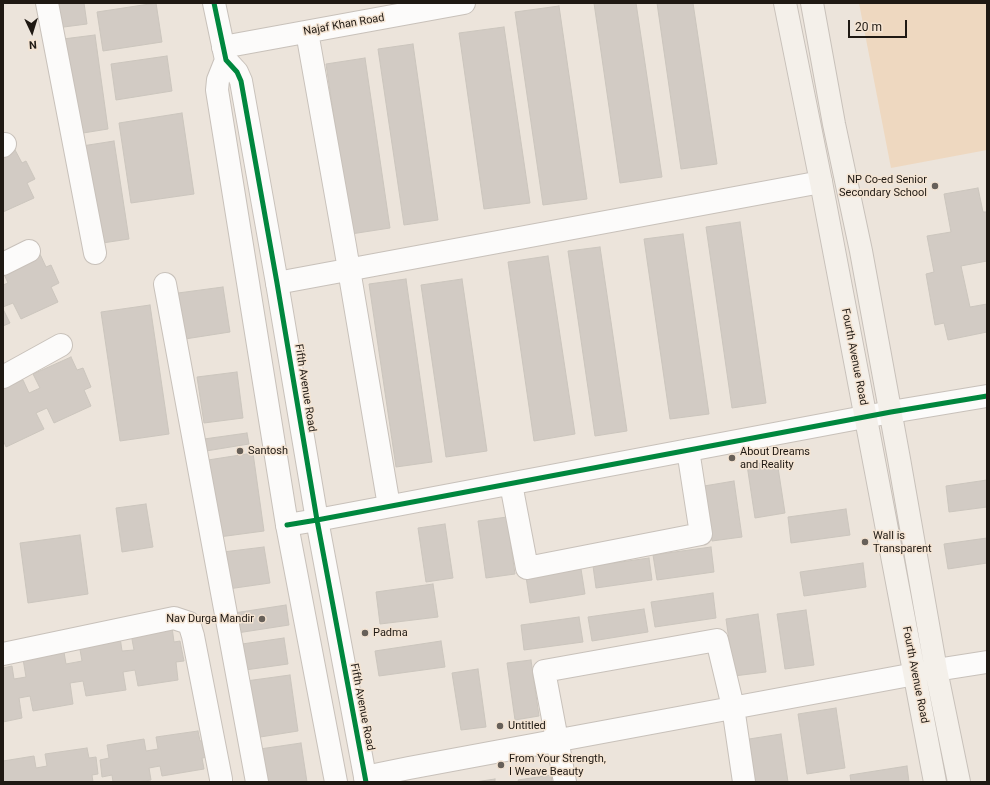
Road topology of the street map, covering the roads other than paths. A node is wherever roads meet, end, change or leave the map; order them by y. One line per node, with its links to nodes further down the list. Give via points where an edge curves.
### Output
1 (47, 3): 10 (street)
2 (214, 3): 7 (street, Fifth Avenue Road)
3 (464, 3): 6 (street, Najaf Khan Road)
4 (785, 3): 8 (main road, Fourth Avenue Road)
5 (812, 3): 18 (main road, Fourth Avenue Road)
6 (307, 32): 7 (street, Najaf Khan Road); 12 (street)
7 (224, 54): 13 (street, Fifth Avenue Road, via 241,81); 24 (street, via 217,90)
8 (821, 182): 12 (street); 19 (main road, Fourth Avenue Road)
9 (29, 251): 11 (street)
10 (95, 253)
11 (3, 264)
12 (349, 270): 13 (street); 22 (street)
13 (277, 283): 23 (street, Fifth Avenue Road)
14 (165, 284): 33 (street)
15 (61, 345): 16 (street)
16 (3, 377)
17 (987, 396): 18 (street)
18 (891, 412): 19 (street); 27 (main road, Fourth Avenue Road)
19 (866, 417): 20 (street); 28 (main road, Fourth Avenue Road)
20 (688, 450): 21 (street); 21 (street, via 701,534 527,568)
21 (510, 484): 22 (street)
22 (389, 506): 23 (street)
23 (317, 520): 24 (street); 31 (street, Fifth Avenue Road)
24 (288, 525): 34 (street)
25 (3, 654): 32 (street, via 174,618 189,623)
26 (987, 662): 27 (street)
27 (936, 670): 38 (main road, Fourth Avenue Road)
28 (915, 674): 29 (street); 37 (main road, Fourth Avenue Road)
29 (734, 707): 30 (street); 30 (street, via 717,640 544,671); 36 (street)
30 (557, 741): 31 (street, via 409,768); 35 (street)
31 (366, 780)
32 (221, 782)
33 (256, 782)
34 (336, 782)
35 (565, 782)
36 (744, 782)
37 (935, 782)
38 (959, 782)

